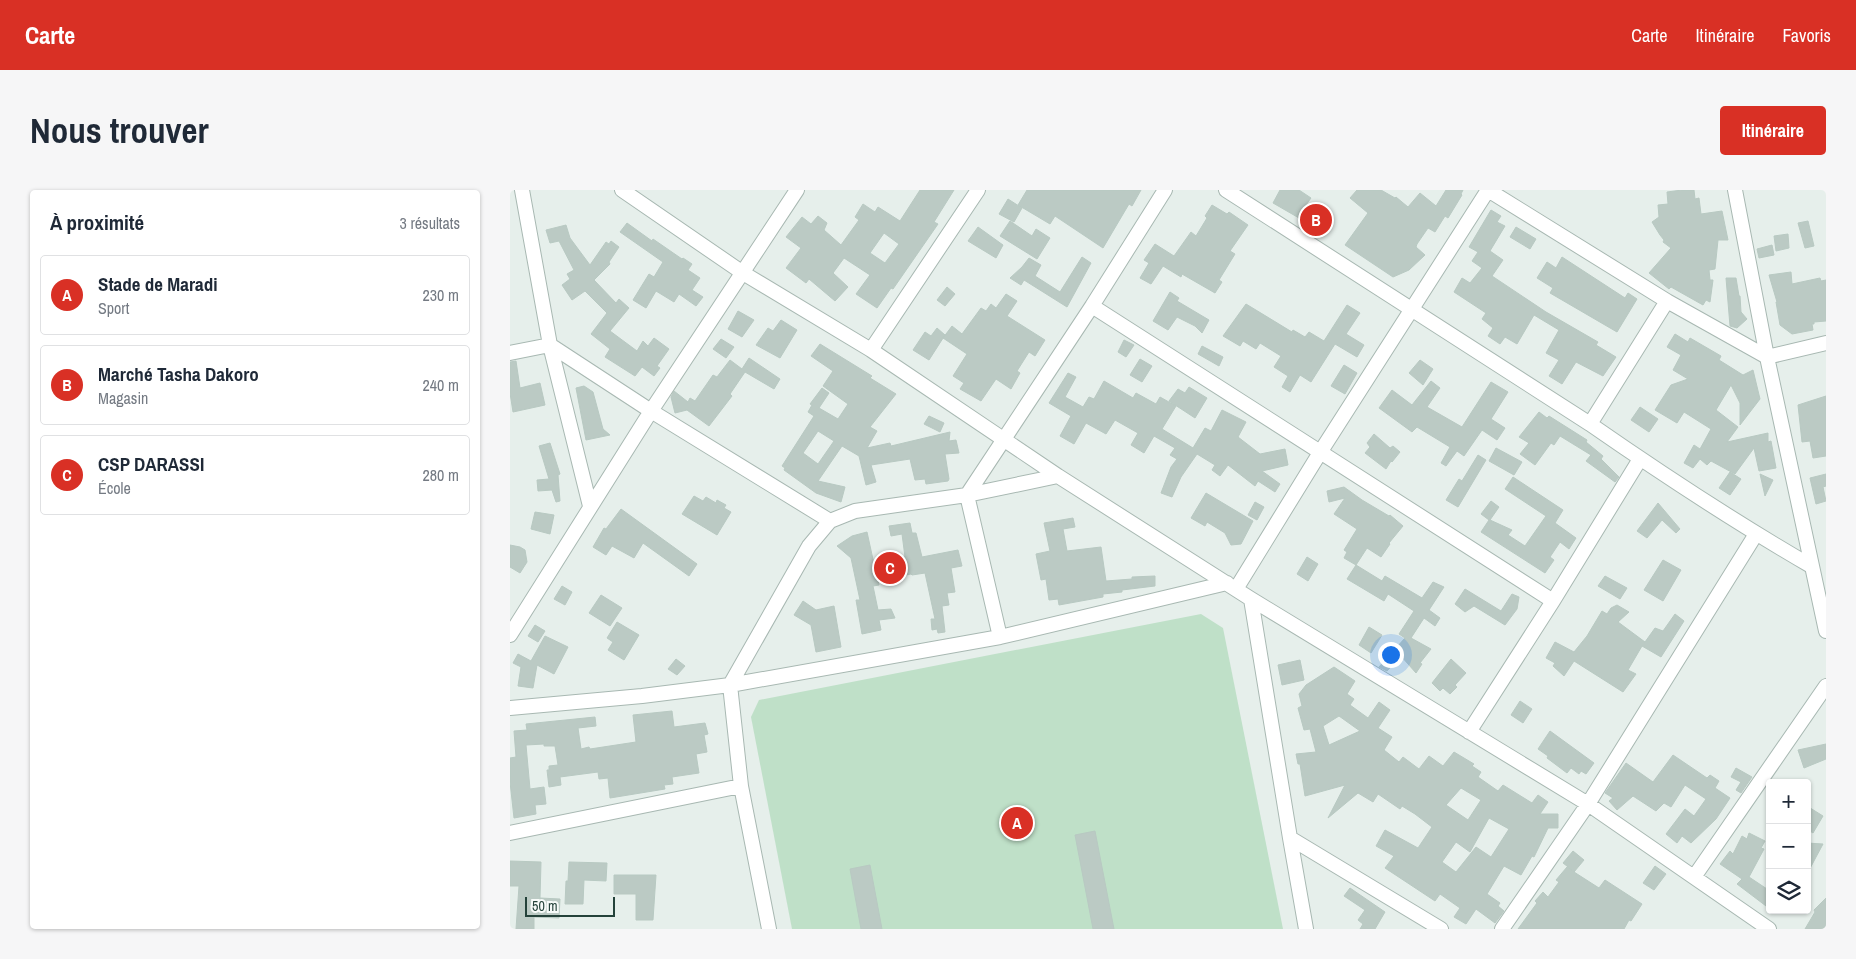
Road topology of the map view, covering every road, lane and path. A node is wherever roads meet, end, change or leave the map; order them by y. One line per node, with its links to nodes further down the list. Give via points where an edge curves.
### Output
1 (522, 190): 14 (street)
2 (622, 190): 9 (street)
3 (798, 190): 9 (street)
4 (978, 190): 15 (street)
5 (1165, 190): 11 (street)
6 (1226, 190): 12 (street)
7 (1488, 190): 10 (street); 12 (street)
8 (1735, 190): 17 (street)
9 (743, 273): 15 (street); 18 (street)
10 (1668, 301): 17 (street); 19 (street)
11 (1092, 306): 20 (street); 21 (street)
12 (1412, 309): 19 (street); 21 (street)
13 (1826, 343): 17 (street)
14 (550, 345): 16 (street); 18 (street); 25 (street)
15 (871, 350): 20 (street)
16 (510, 353)
17 (1767, 357): 28 (street)
18 (651, 411): 25 (street); 26 (street)
19 (1590, 424): 22 (street)
20 (1003, 439): 23 (street); 24 (street)
21 (1321, 451): 29 (street); 31 (street)
22 (1640, 459): 27 (street); 31 (street)
23 (1058, 476): 24 (street); 29 (street)
24 (967, 494): 26 (street, via 855,511); 34 (street)
25 (590, 506): 33 (street)
26 (830, 521): 35 (street, via 808,546)
27 (1756, 534): 28 (street); 40 (street)
28 (1812, 566): 32 (street)
29 (1231, 586): 30 (street); 34 (street)
30 (1251, 599): 38 (street); 42 (street)
31 (1553, 601): 38 (street)
32 (1826, 631)
33 (510, 635)
34 (1000, 637): 35 (street)
35 (730, 685): 37 (street); 39 (street)
36 (1826, 686): 43 (street)
37 (510, 708)
38 (1469, 732): 40 (street)
39 (741, 786): 41 (street); 44 (street)
40 (1588, 804): 43 (street); 47 (street)
41 (510, 834)
42 (1290, 838): 45 (street); 46 (street)
43 (1694, 877): 48 (street)
44 (768, 929)
45 (1306, 929)
46 (1441, 929)
47 (1502, 929)
48 (1769, 929)

